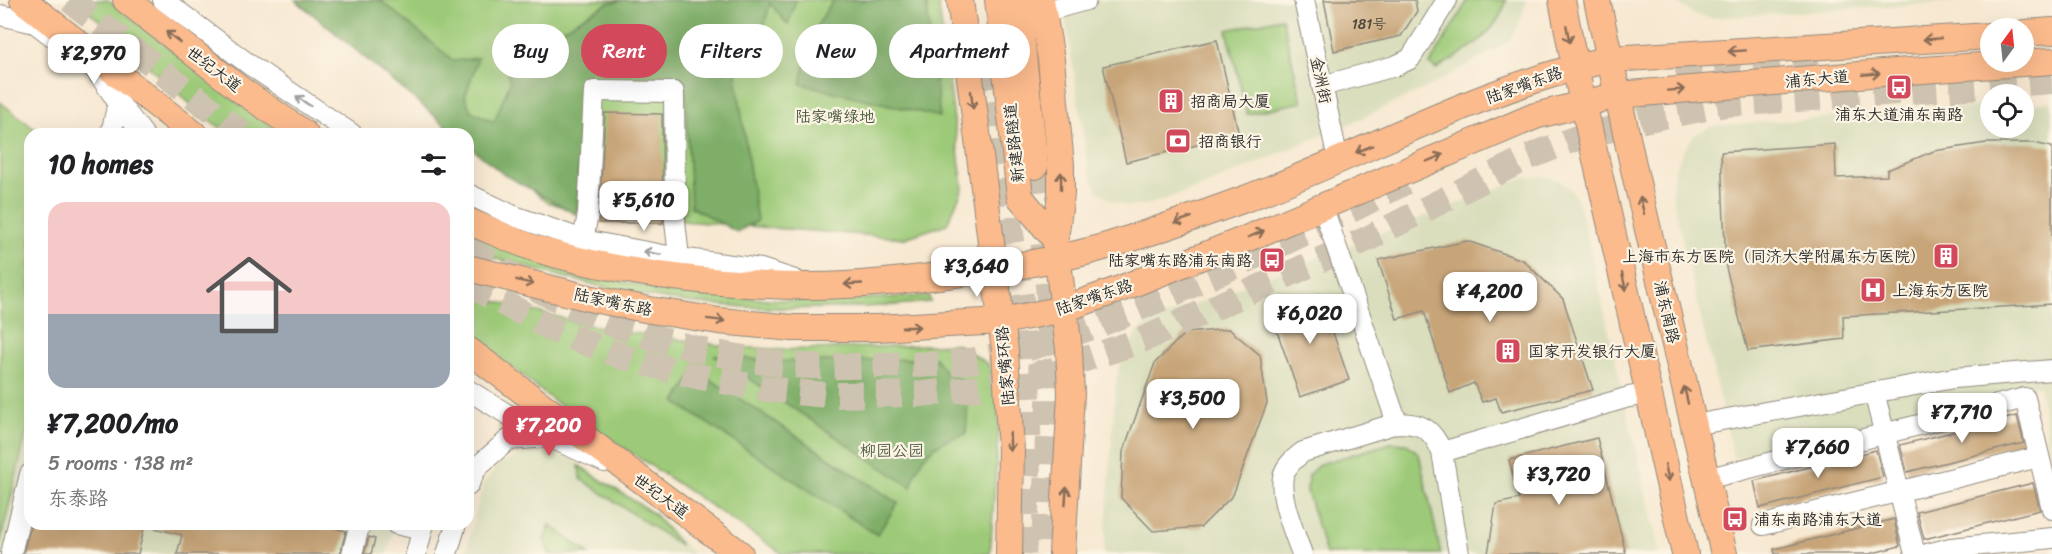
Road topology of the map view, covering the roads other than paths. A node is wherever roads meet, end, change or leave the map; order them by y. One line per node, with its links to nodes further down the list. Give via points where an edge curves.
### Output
1 (15, 0): 23 (main road)
2 (23, 0): 31 (main road)
3 (126, 0): 32 (main road, 世纪大道, one-way to 3)
4 (163, 0): 33 (street, one-way to 4)
5 (960, 0): 43 (main road, 陆家嘴环路, one-way to 43)
6 (985, 0): 16 (main road)
7 (998, 0): 40 (main road, 新建路隧道, via 1020,197)
8 (1017, 0): 35 (main road)
9 (1086, 0): 14 (street)
10 (1304, 0): 24 (street, 金洲街)
11 (1447, 0): 24 (street, via 1410,59)
12 (1562, 0): 22 (main road, one-way to 22)
13 (1597, 0): 20 (main road, 浦东南路)
14 (1042, 6): 40 (main road, one-way to 14, via 1061,165)
15 (0, 15): 23 (street, via 35,23)
16 (988, 24)
17 (2052, 31): 18 (main road)
18 (2034, 32)
19 (1980, 37): 20 (main road, 浦东大道, one-way to 20)
20 (1610, 59): 22 (main road, 浦东大道); 25 (main road, 浦东南路)
21 (2052, 61): 25 (main road, 浦东大道, one-way to 21)
22 (1575, 67): 27 (main road); 34 (main road, 陆家嘴东路, one-way to 34, via 1524,83)
23 (95, 69): 26 (street); 30 (main road)
24 (1322, 86): 34 (street, 金洲街)
25 (1618, 95): 27 (main road, 浦东大道); 53 (main road, 浦东南路, one-way to 25)
26 (118, 102): 28 (street); 29 (street)
27 (1583, 102): 37 (main road, 陆家嘴东路, one-way to 27, via 1535,116); 51 (main road, one-way to 51)
28 (112, 128)
29 (138, 128)
30 (172, 128)
31 (186, 128)
32 (296, 128)
33 (343, 128)
34 (1338, 160): 40 (main road, 陆家嘴东路, one-way to 40, via 1243,199 1106,246)
35 (1035, 166)
36 (474, 197): 39 (street, via 514,216)
37 (1322, 205): 45 (main road, 陆家嘴东路, one-way to 37, via 1120,290); 52 (street)
38 (474, 223): 44 (main road, 陆家嘴东路, via 539,249 606,266 726,282)
39 (583, 240): 41 (street, one-way to 39); 41 (street, via 588,214 594,91 674,92)
40 (1056, 248): 43 (main road, 陆家嘴东路); 45 (main road)
41 (679, 258): 44 (street, via 761,269)
42 (474, 269): 46 (main road, 陆家嘴东路, one-way to 46, via 593,299 719,321 793,328)
43 (994, 269): 44 (main road, 陆家嘴东路, one-way to 44, via 903,281); 46 (main road, 陆家嘴环路)
44 (812, 286)
45 (1064, 309): 46 (main road, 陆家嘴东路); 76 (main road, one-way to 45, via 1071,394)
46 (1002, 321): 75 (main road, 陆家嘴环路, one-way to 75, via 1011,451)
47 (474, 355): 59 (main road, 世纪大道)
48 (2052, 370): 49 (street, via 1954,378)
49 (1874, 392): 53 (street); 54 (street)
50 (474, 394): 55 (street)
51 (1649, 394): 56 (street); 79 (main road, one-way to 79)
52 (1397, 423): 56 (street, via 1425,428 1436,438); 77 (street, via 1303,452 1291,462 1283,476 1283,493)
53 (1694, 425): 60 (main road, 浦东南路)
54 (1886, 434): 57 (street, via 2025,398); 60 (street); 61 (street)
55 (551, 438): 58 (street, via 508,440); 59 (street)
56 (1442, 452): 78 (street)
57 (2039, 457): 61 (street); 63 (street)
58 (474, 473)
59 (632, 475): 74 (main road, 世纪大道)
60 (1706, 479): 80 (main road, 浦东南路)
61 (1900, 491): 64 (street); 81 (street)
62 (24, 499): 70 (street)
63 (2052, 509)
64 (1762, 525)
65 (358, 530): 71 (street)
66 (422, 530): 72 (street)
67 (454, 530): 73 (street)
68 (2052, 538): 69 (street)
69 (1951, 551): 82 (street)
70 (11, 554)
71 (352, 554)
72 (416, 554)
73 (447, 554)
74 (740, 554)
75 (1009, 554)
76 (1062, 554)
77 (1302, 554)
78 (1459, 554)
79 (1685, 554)
80 (1724, 554)
81 (1915, 554)
82 (1927, 554)

